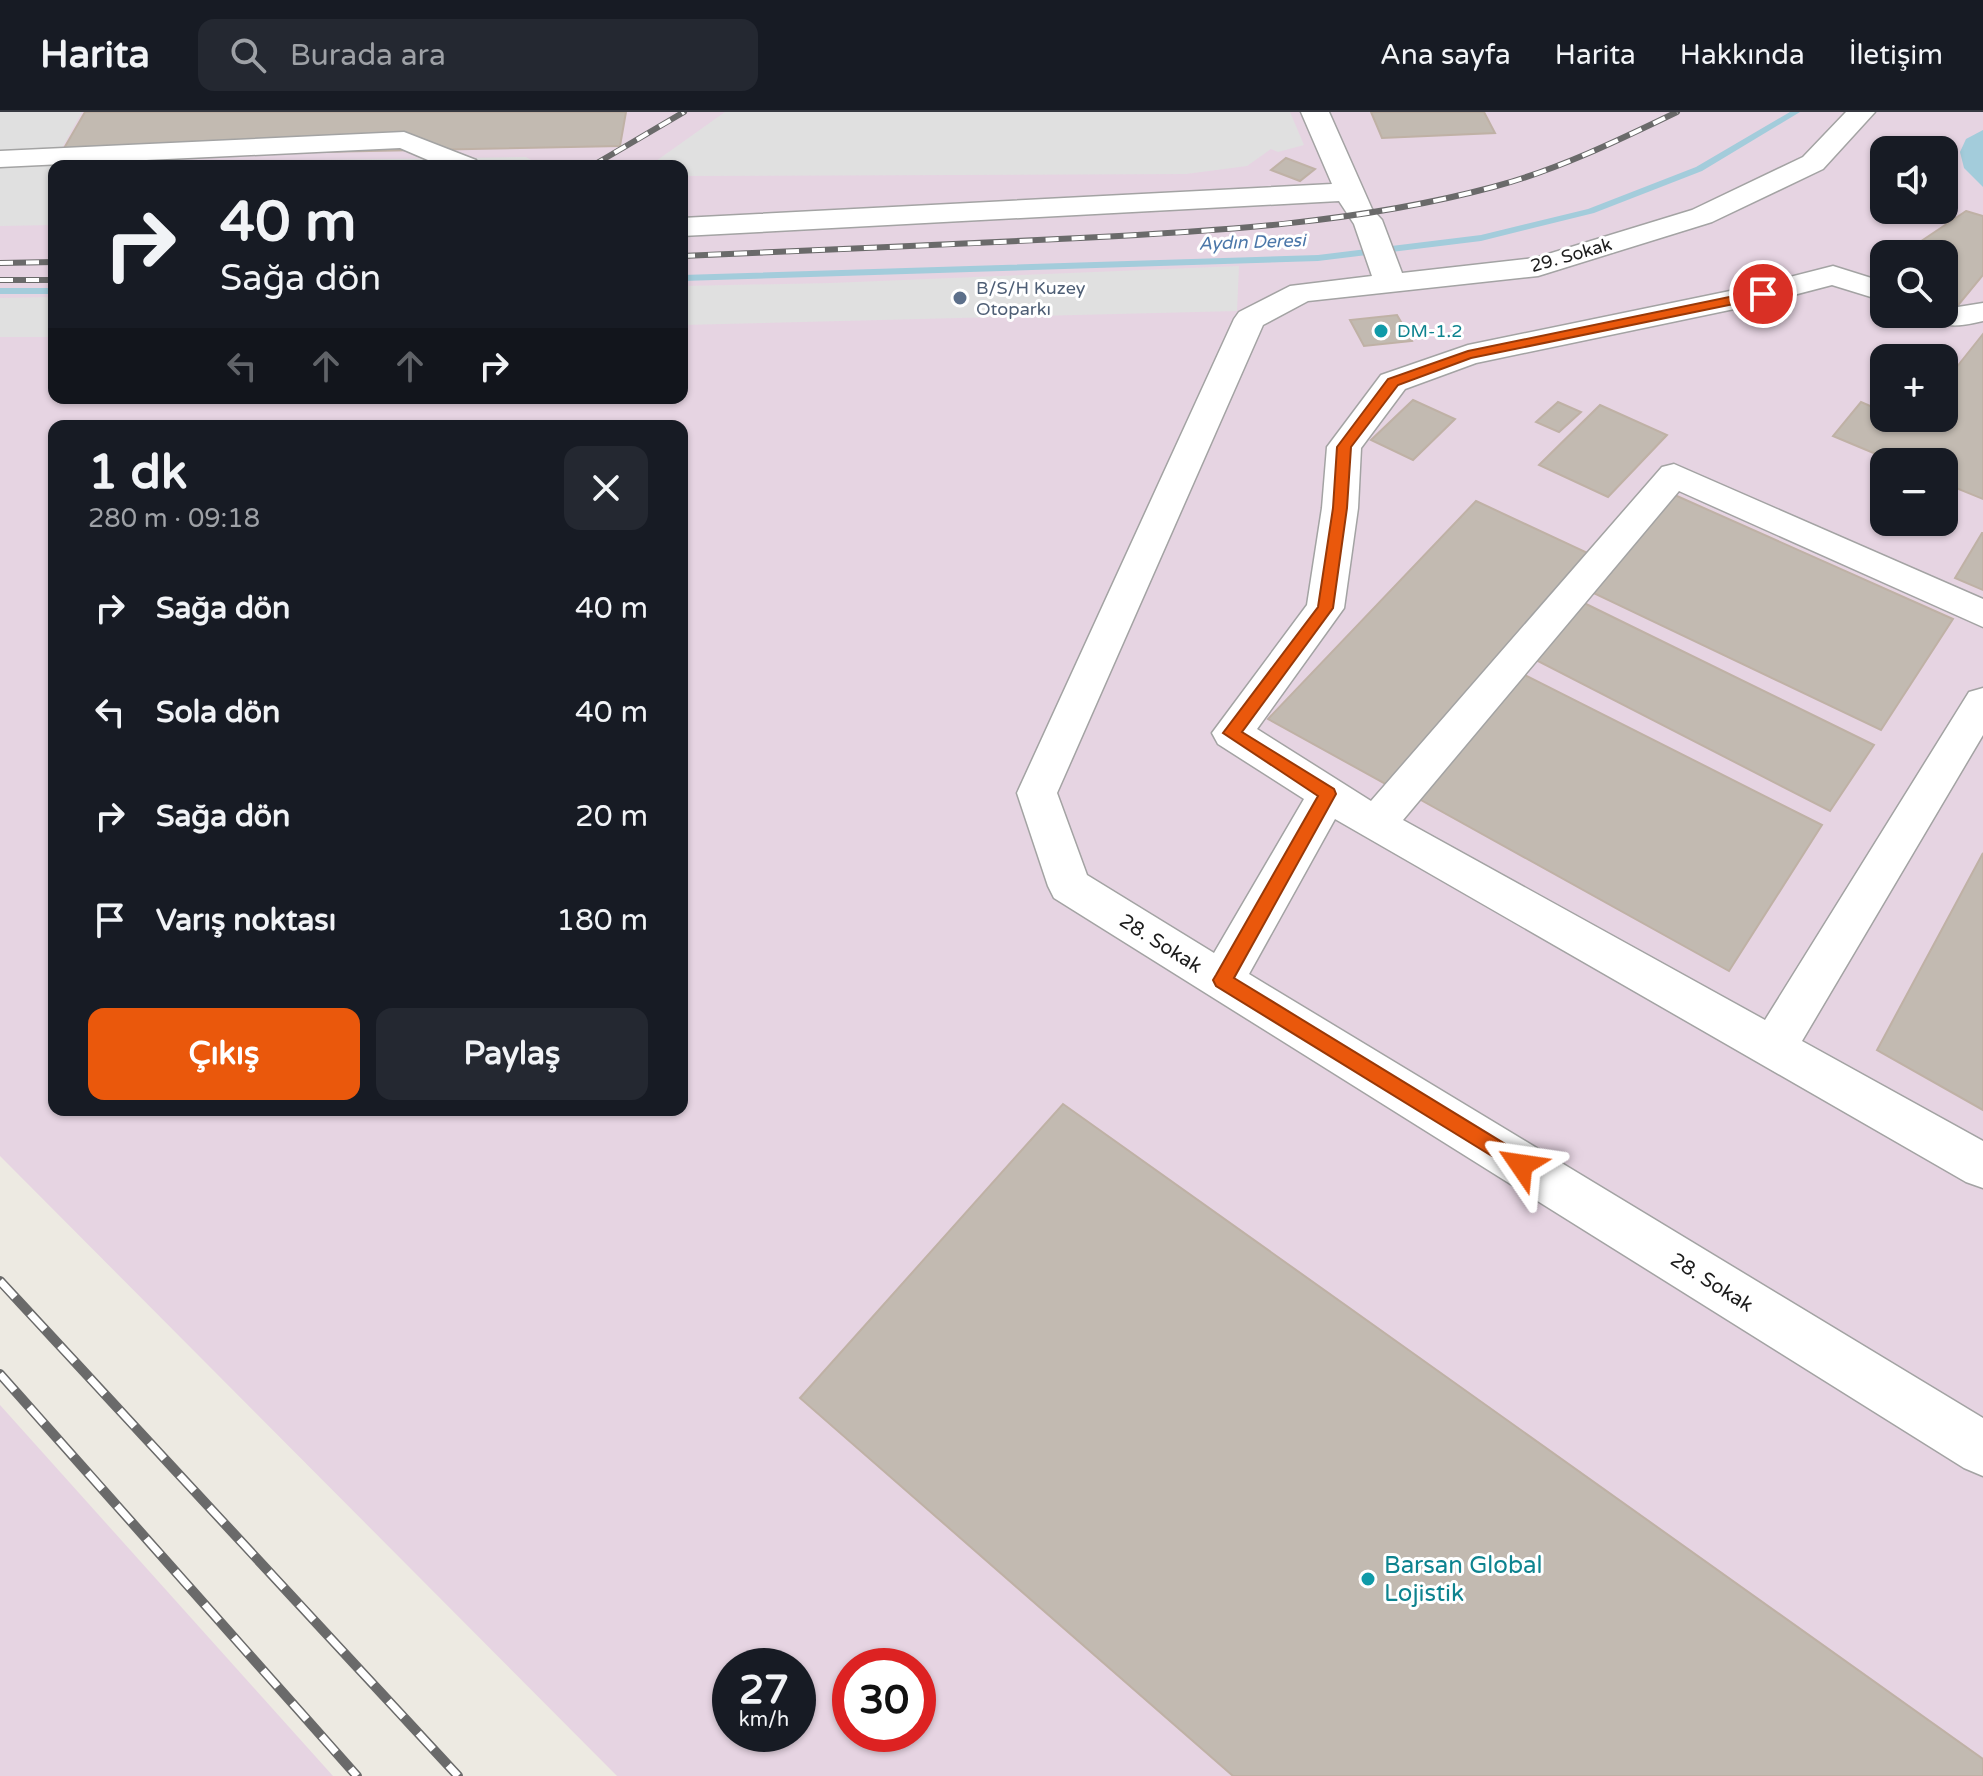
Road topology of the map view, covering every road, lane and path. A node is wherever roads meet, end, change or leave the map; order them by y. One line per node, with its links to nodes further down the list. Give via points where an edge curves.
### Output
1 (1315, 112): 5 (street)
2 (1861, 112): 8 (street, 29. Sokak, via 1813,163 1702,216 1538,267)
3 (0, 159): 4 (street, via 404,140)
4 (452, 160)
5 (1350, 192): 6 (street); 7 (street); 8 (street)
6 (688, 204)
7 (688, 227)
8 (1387, 275): 12 (street, 29. Sokak, via 1301,293)
9 (1870, 287): 15 (street, via 1833,275 1468,355 1393,382 1344,447 1325,608 1232,733)
10 (1983, 312): 11 (street)
11 (1958, 317)
12 (1250, 319): 17 (street, 28. Sokak, via 1037,793 1069,886)
13 (1983, 614): 16 (street, via 1674,475)
14 (1983, 702): 18 (street)
15 (1328, 794): 16 (street); 17 (street)
16 (1375, 824): 18 (street)
17 (1222, 980): 20 (street, 28. Sokak)
18 (1774, 1046): 19 (street)
19 (1983, 1166)
20 (1983, 1449)

